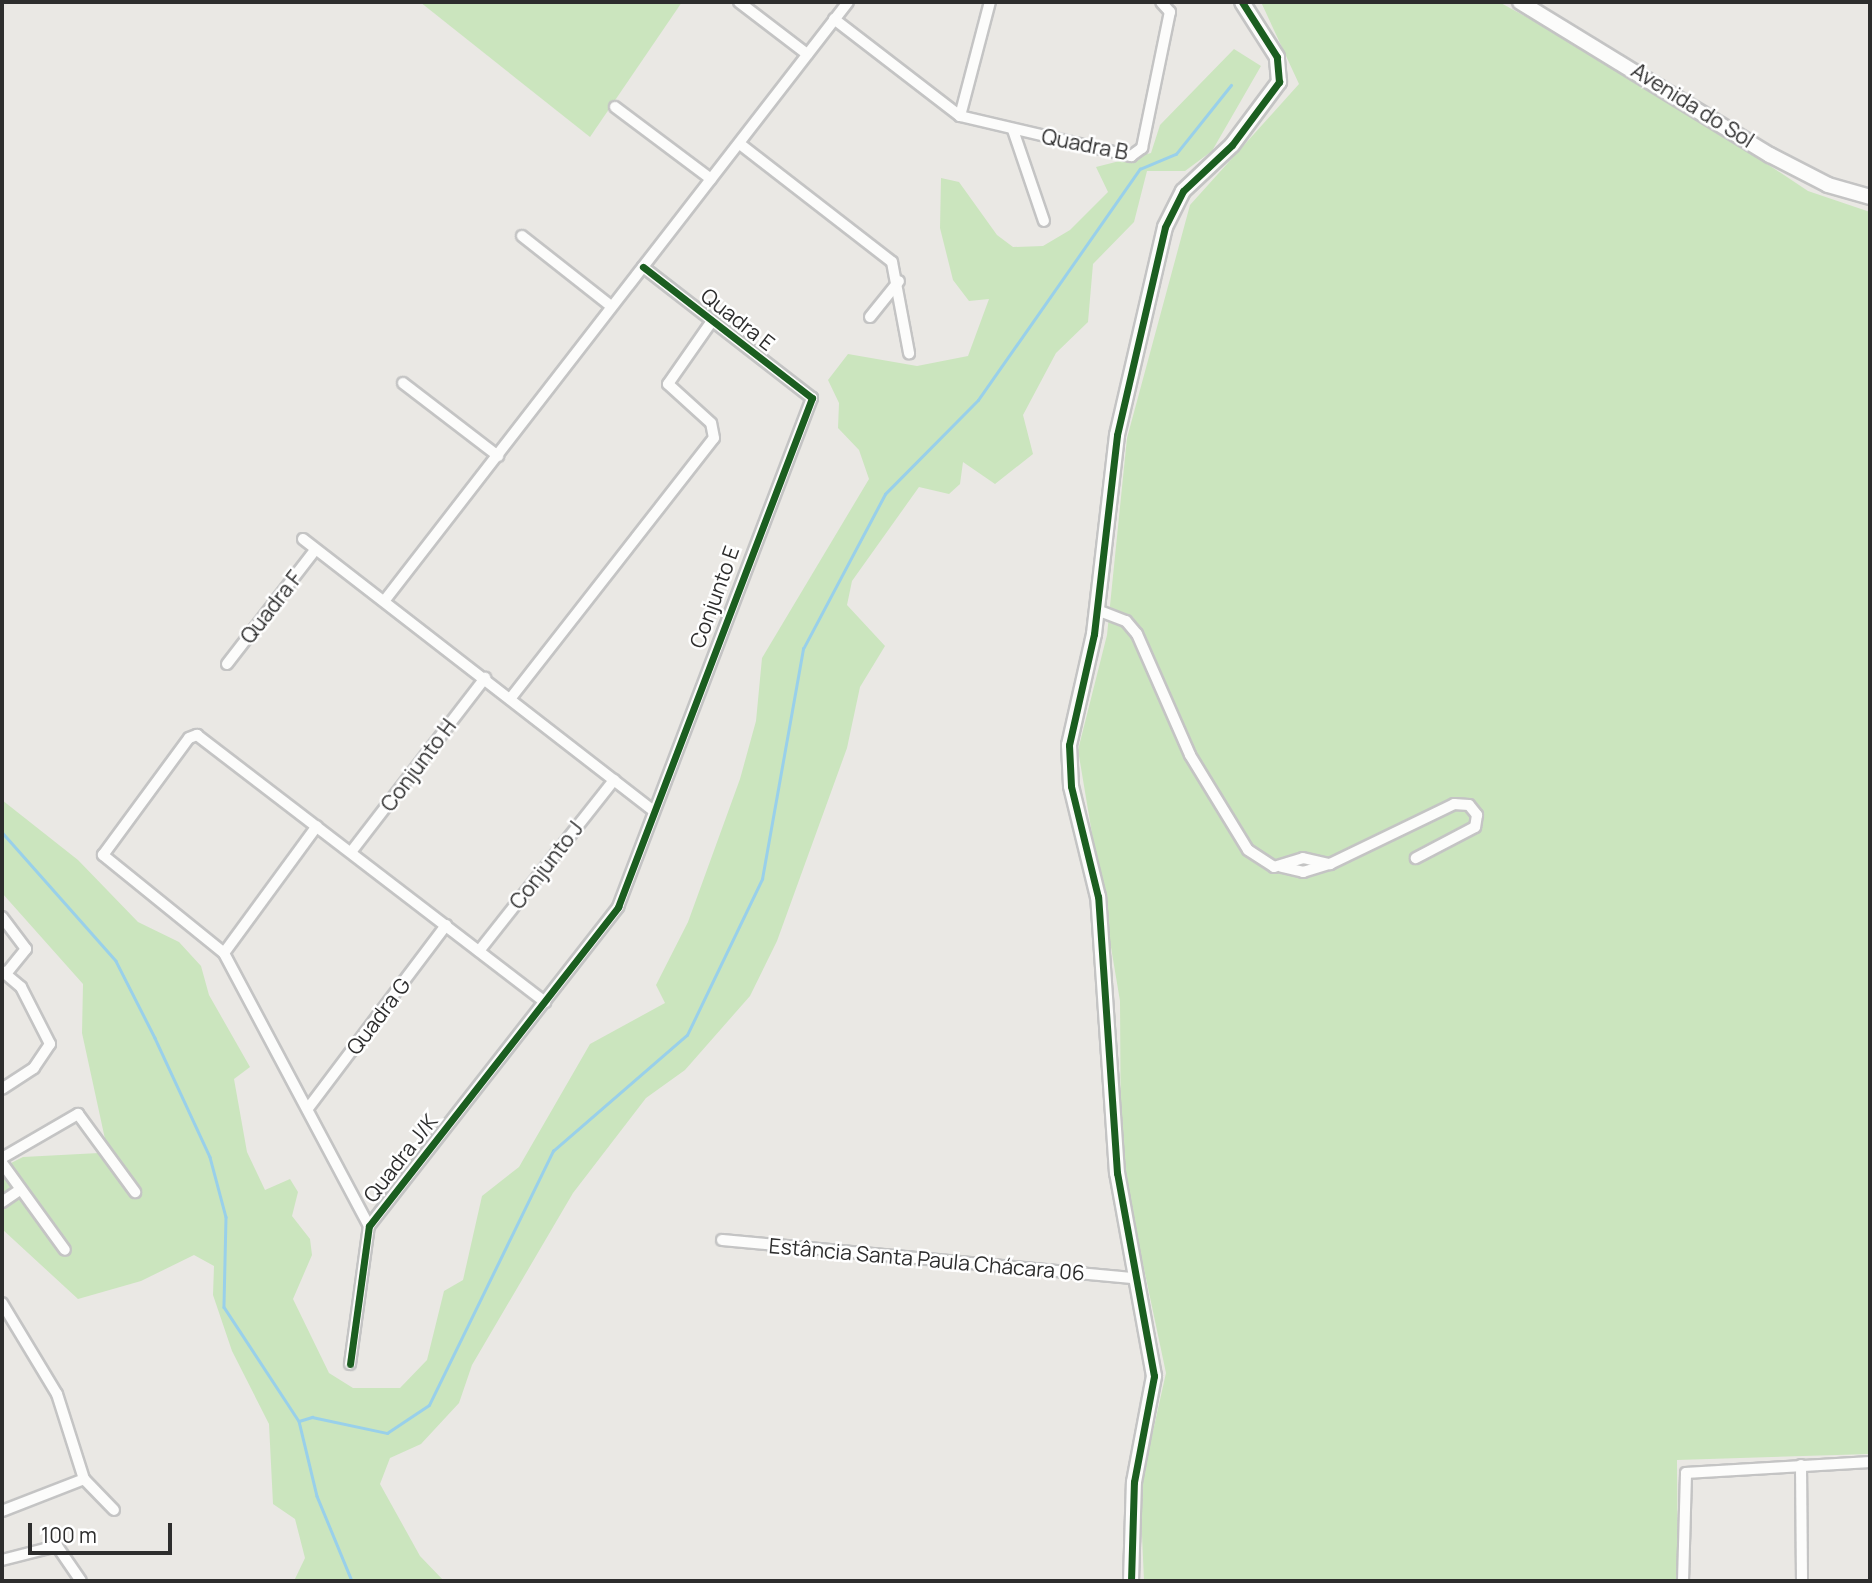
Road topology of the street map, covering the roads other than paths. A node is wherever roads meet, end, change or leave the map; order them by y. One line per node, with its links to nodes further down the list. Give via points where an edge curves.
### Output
1 (739, 2): 8 (street)
2 (848, 2): 7 (street)
3 (990, 2): 10 (street)
4 (1162, 2): 11 (street, Quadra B, via 1170,12 1138,154)
5 (1242, 2): 29 (street, via 1277,57 1279,82 1232,145 1183,191 1165,226 1117,435)
6 (1525, 3): 14 (street, Avenida do Sol, via 1770,155 1828,185)
7 (834, 19): 8 (street); 10 (street, Quadra B)
8 (807, 54): 12 (street)
9 (615, 107): 13 (street)
10 (960, 117): 11 (street, Quadra B)
11 (1013, 130): 15 (street)
12 (740, 144): 13 (street); 18 (street, via 892,262)
13 (711, 179): 17 (street)
14 (1870, 197)
15 (1045, 221)
16 (522, 236): 19 (street)
17 (643, 267): 19 (street); 21 (street, Quadra E)
18 (899, 281): 20 (street); 22 (street)
19 (611, 306): 25 (street)
20 (870, 317)
21 (712, 321): 24 (street, Quadra E); 32 (street, Quadra E, via 668,384 711,423 714,438)
22 (909, 353)
23 (403, 383): 25 (street)
24 (812, 398): 34 (street, Conjunto E)
25 (498, 456): 28 (street)
26 (303, 539): 27 (street)
27 (315, 550): 28 (street); 30 (street, Quadra F)
28 (385, 600): 31 (street)
29 (1097, 610): 37 (street, via 1126,621 1137,634 1208,789 1248,850 1282,867 1303,858 1330,864 1454,804 1469,805 1478,815 1475,827); 53 (street, via 1069,744 1071,786 1098,897 1111,1111)
30 (227, 664)
31 (485, 678): 32 (street); 36 (street, Conjunto H)
32 (510, 699): 33 (street)
33 (614, 780): 34 (street); 40 (street, Conjunto J)
34 (654, 811): 43 (street, Conjunto E, via 604,931)
35 (317, 826): 36 (street); 41 (street); 41 (street, via 197,735 107,843 107,862)
36 (351, 852): 39 (street)
37 (1416, 858)
38 (2, 917): 42 (street, via 26,949)
39 (446, 925): 40 (street); 45 (street, Quadra G)
40 (479, 951): 43 (street)
41 (224, 954): 45 (street)
42 (5, 971): 44 (street, via 50,1044 34,1068)
43 (545, 1002): 50 (street, Quadra J/K)
44 (2, 1089)
45 (309, 1107): 50 (street)
46 (2, 1160): 47 (street); 48 (street, via 78,1114)
47 (20, 1190): 49 (street); 52 (street)
48 (135, 1192)
49 (2, 1202)
50 (369, 1226): 56 (street, Quadra J/K)
51 (722, 1240): 53 (street, Estância Santa Paula Chácara 06)
52 (65, 1250)
53 (1132, 1278): 64 (street, via 1154,1376 1134,1482)
54 (2, 1303): 55 (street)
55 (6, 1318): 59 (street, via 57,1394)
56 (350, 1364)
57 (1870, 1462): 58 (street)
58 (1801, 1465): 65 (street, via 1686,1473); 66 (street)
59 (84, 1479): 60 (street); 61 (street)
60 (114, 1510)
61 (2, 1511)
62 (2, 1560): 63 (street, via 57,1546)
63 (81, 1581)
64 (1131, 1581)
65 (1683, 1581)
66 (1802, 1581)

